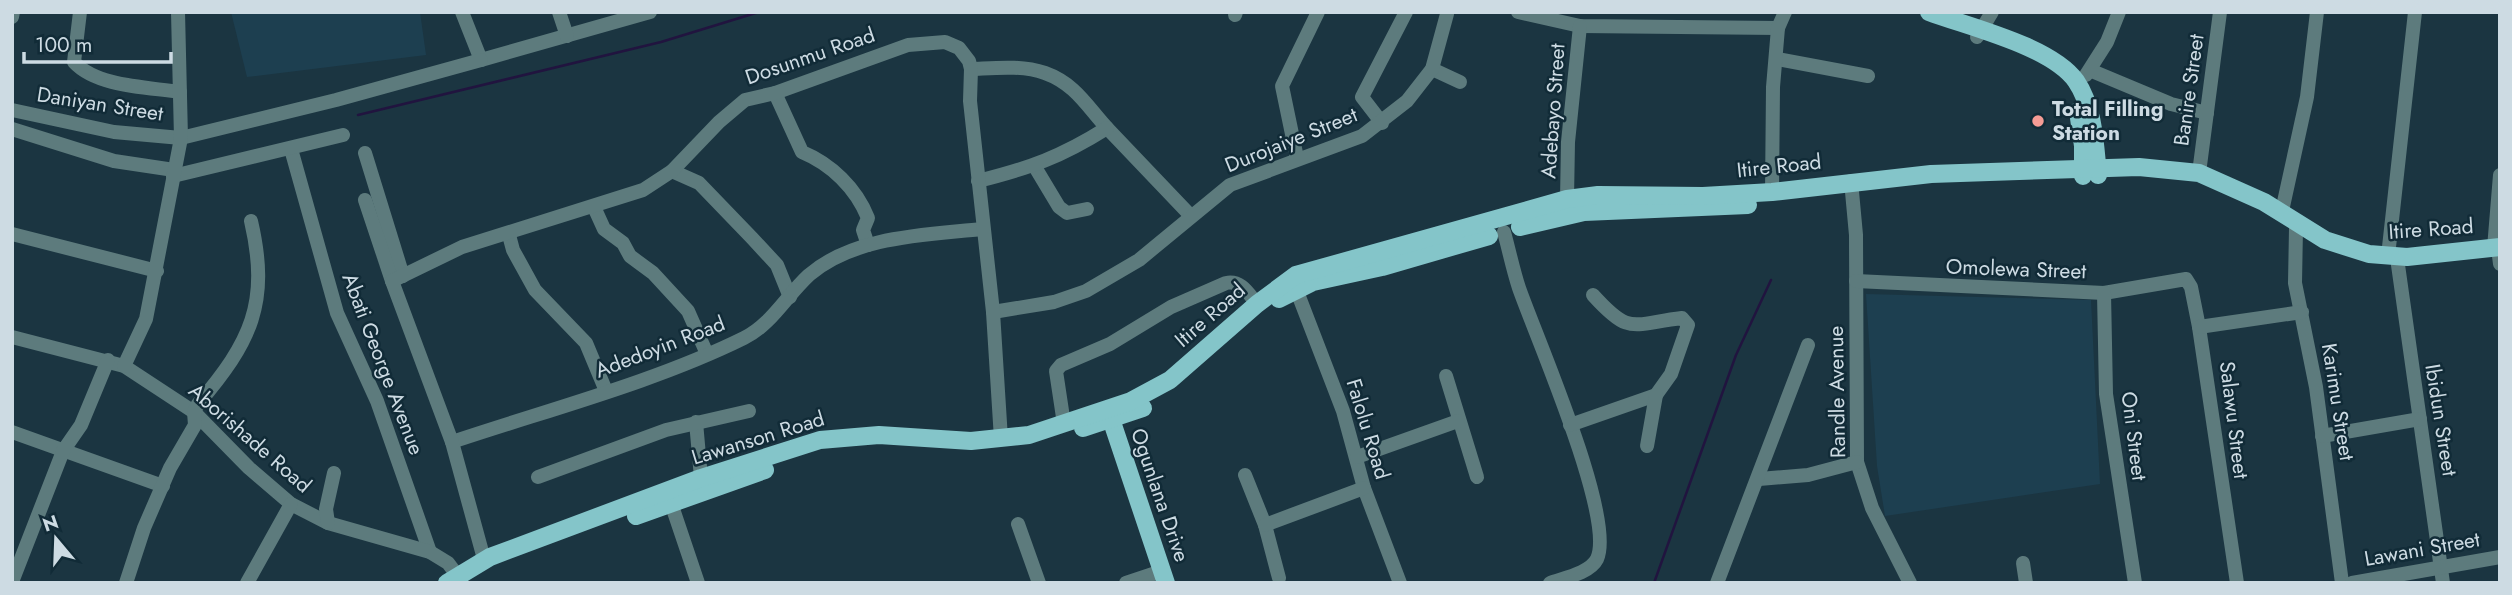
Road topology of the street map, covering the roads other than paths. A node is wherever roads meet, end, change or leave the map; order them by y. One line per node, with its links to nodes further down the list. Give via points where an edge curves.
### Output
1 (80, 12): 31 (street, via 74,62 81,69 116,81)
2 (178, 12): 31 (street)
3 (463, 12): 24 (street)
4 (559, 12): 22 (street)
5 (650, 12): 18 (street, Daniyan Street)
6 (1318, 12): 42 (street, via 1282,86)
7 (1406, 12): 35 (street, via 1362,97)
8 (1518, 12): 19 (street)
9 (1785, 12): 20 (street)
10 (1917, 12): 21 (main road)
11 (1929, 12): 21 (main road)
12 (1992, 12): 21 (street)
13 (2119, 12): 27 (street)
14 (2220, 12): 34 (street, Banire Street)
15 (2317, 12): 56 (street, via 2307,97)
16 (2415, 12): 66 (street, Ibidun Street)
17 (1446, 13): 26 (street, Durojaiye Street)
18 (634, 14): 22 (street, Daniyan Street)
19 (1580, 26): 20 (street); 52 (street, Adebayo Street)
20 (1778, 28): 23 (street)
21 (1979, 34): 30 (main road, via 2058,64); 45 (main road, via 2043,67 2068,88)
22 (567, 36): 24 (street, Daniyan Street)
23 (1777, 59): 28 (street); 51 (street)
24 (481, 60): 39 (street, Daniyan Street)
25 (971, 69): 32 (street, Dosunmu Road, via 965,54 953,44 908,45); 36 (street, via 1020,68 1045,73 1091,105); 49 (street)
26 (1432, 69): 29 (street); 35 (street, Durojaiye Street)
27 (2092, 71): 30 (street); 34 (street, via 2120,86)
28 (1868, 76)
29 (1460, 82)
30 (2077, 82): 45 (main road, via 2092,121)
31 (180, 92): 39 (street)
32 (775, 93): 44 (street, Dosunmu Road, via 735,107); 64 (street, via 802,152 827,162 863,205)
33 (12, 110): 39 (street, Daniyan Street, via 114,132)
34 (2207, 113): 47 (street, Banire Street)
35 (1382, 123): 42 (street, Durojaiye Street, via 1344,145)
36 (1107, 128): 43 (street); 57 (street)
37 (12, 130): 46 (street, via 114,161)
38 (343, 135): 40 (street)
39 (181, 138): 46 (street)
40 (291, 149): 46 (street); 117 (street, Abati George Avenue, via 337,313 377,401)
41 (365, 153): 68 (street)
42 (1297, 158): 57 (street, Durojaiye Street, via 1230,185)
43 (1035, 167): 49 (street); 55 (street, via 1059,207 1067,213)
44 (672, 171): 54 (street, Dosunmu Road, via 643,190); 74 (street, via 699,183 752,238 776,265)
45 (2090, 171): 47 (main road, Itire Road, via 2179,169); 50 (main road, Itire Road); 59 (main road, Itire Road, via 2180,179 2228,193)
46 (174, 173): 67 (street)
47 (2199, 173): 56 (main road, Itire Road)
48 (2500, 175): 65 (street)
49 (978, 181): 60 (street)
50 (1851, 186): 51 (main road, Itire Road); 61 (main road, Itire Road, via 1709,208 1576,212); 69 (street, Randle Avenue)
51 (1772, 192): 52 (main road, Itire Road)
52 (1567, 199): 71 (main road, Itire Road, via 1324,265)
53 (365, 201): 68 (street)
54 (594, 208): 63 (street, Dosunmu Road); 81 (street, via 604,229 688,311)
55 (1087, 209)
56 (2281, 211): 66 (main road, Itire Road, via 2334,243)
57 (1190, 215): 76 (street, Durojaiye Street, via 1139,260 1086,291 1054,302)
58 (251, 221): 88 (street, via 260,258 254,315 235,357)
59 (2296, 228): 66 (main road, Itire Road, via 2339,255); 77 (street, Karimu Street, via 2293,256)
60 (982, 229): 64 (street, Adedoyin Road); 76 (street)
61 (1504, 232): 71 (main road, Itire Road); 94 (street)
62 (12, 234): 67 (street)
63 (509, 235): 68 (street, Dosunmu Road, via 462,247); 85 (street, via 535,290 586,343)
64 (868, 245): 74 (street, Adedoyin Road, via 829,262)
65 (2498, 254): 66 (main road, Itire Road, via 2432,265)
66 (2393, 261): 90 (street, Ibidun Street)
67 (157, 271): 83 (street, via 146,319)
68 (402, 276): 98 (street)
69 (1857, 281): 72 (street, Omolewa Street); 103 (street, Randle Avenue)
70 (2172, 281): 72 (street, Omolewa Street); 78 (street, Salawu Street, via 2183,279 2190,284)
71 (1295, 283): 75 (main road, Itire Road); 89 (main road, Itire Road, via 1178,387 1152,404); 101 (street, Falolu Road)
72 (2104, 293): 136 (street, Oni Street, via 2106,394)
73 (1593, 295): 86 (street, via 1618,321 1633,325 1687,321 1671,374)
74 (790, 296): 81 (street, Adedoyin Road, via 747,336)
75 (1257, 304): 89 (main road, Itire Road, via 1164,384); 93 (street, via 1242,286 1226,283 1061,365 1055,380)
76 (993, 312): 97 (street)
77 (2302, 312): 78 (street); 96 (street, Karimu Street)
78 (2199, 327): 137 (street, Salawu Street)
79 (12, 337): 82 (street, Aborishade Road)
80 (1808, 345): 109 (street)
81 (707, 355): 85 (street, Adedoyin Road)
82 (108, 360): 83 (street, Aborishade Road); 100 (street, via 81,425)
83 (124, 366): 88 (street, Aborishade Road)
84 (1446, 376): 91 (street)
85 (606, 391): 98 (street, Adedoyin Road)
86 (1656, 395): 94 (street); 99 (street)
87 (749, 411): 92 (street)
88 (194, 412): 110 (street, via 195,425); 113 (street, Aborishade Road)
89 (1103, 416): 93 (main road, Lawanson Road); 102 (main road, Lawanson Road, via 1002,451 844,447); 122 (main road, Ogunlana Drive)
90 (2420, 419): 96 (street); 121 (street, Ibidun Street)
91 (1458, 421): 101 (street); 107 (street)
92 (696, 422): 106 (street); 108 (street)
93 (1064, 424): 97 (main road, Lawanson Road)
94 (1570, 425): 132 (street, via 1597,512 1599,550 1588,569)
95 (12, 432): 100 (street)
96 (2322, 436): 138 (street, Karimu Street)
97 (1001, 439): 102 (main road, Lawanson Road, via 835,437)
98 (452, 442): 119 (street)
99 (1647, 446)
100 (63, 451): 110 (street); 125 (street)
101 (1357, 457): 111 (street, Falolu Road)
102 (769, 462): 108 (main road, Lawanson Road); 112 (main road, Lawanson Road)
103 (1857, 462): 109 (street, via 1808,475); 134 (street, Randle Avenue, via 1872,508)
104 (334, 473): 114 (street, via 326,509)
105 (1245, 474): 116 (street)
106 (538, 477)
107 (1477, 477)
108 (701, 478): 119 (main road, Lawanson Road)
109 (1759, 479): 133 (street)
110 (163, 486): 126 (street)
111 (1364, 488): 116 (street); 131 (street, Falolu Road)
112 (671, 503): 124 (main road, Lawanson Road); 128 (street)
113 (291, 504): 114 (street, Aborishade Road); 127 (street)
114 (328, 523): 117 (street, Aborishade Road)
115 (1018, 524): 129 (street)
116 (1265, 525): 123 (street)
117 (430, 552): 124 (street, Aborishade Road, via 448,563)
118 (2500, 557): 121 (street, Lawani Street)
119 (484, 559): 124 (main road, Lawanson Road)
120 (2023, 563): 135 (street)
121 (2440, 567): 139 (street, Lawani Street); 140 (street, Ibidun Street)
122 (1158, 578): 130 (street)
123 (1279, 578)
124 (456, 580)
125 (12, 582)
126 (126, 583)
127 (247, 583)
128 (698, 583)
129 (1039, 583)
130 (1126, 583)
131 (1400, 583)
132 (1550, 583)
133 (1717, 583)
134 (1910, 583)
135 (2026, 583)
136 (2135, 583)
137 (2237, 583)
138 (2342, 583)
139 (2352, 583)
140 (2443, 583)

